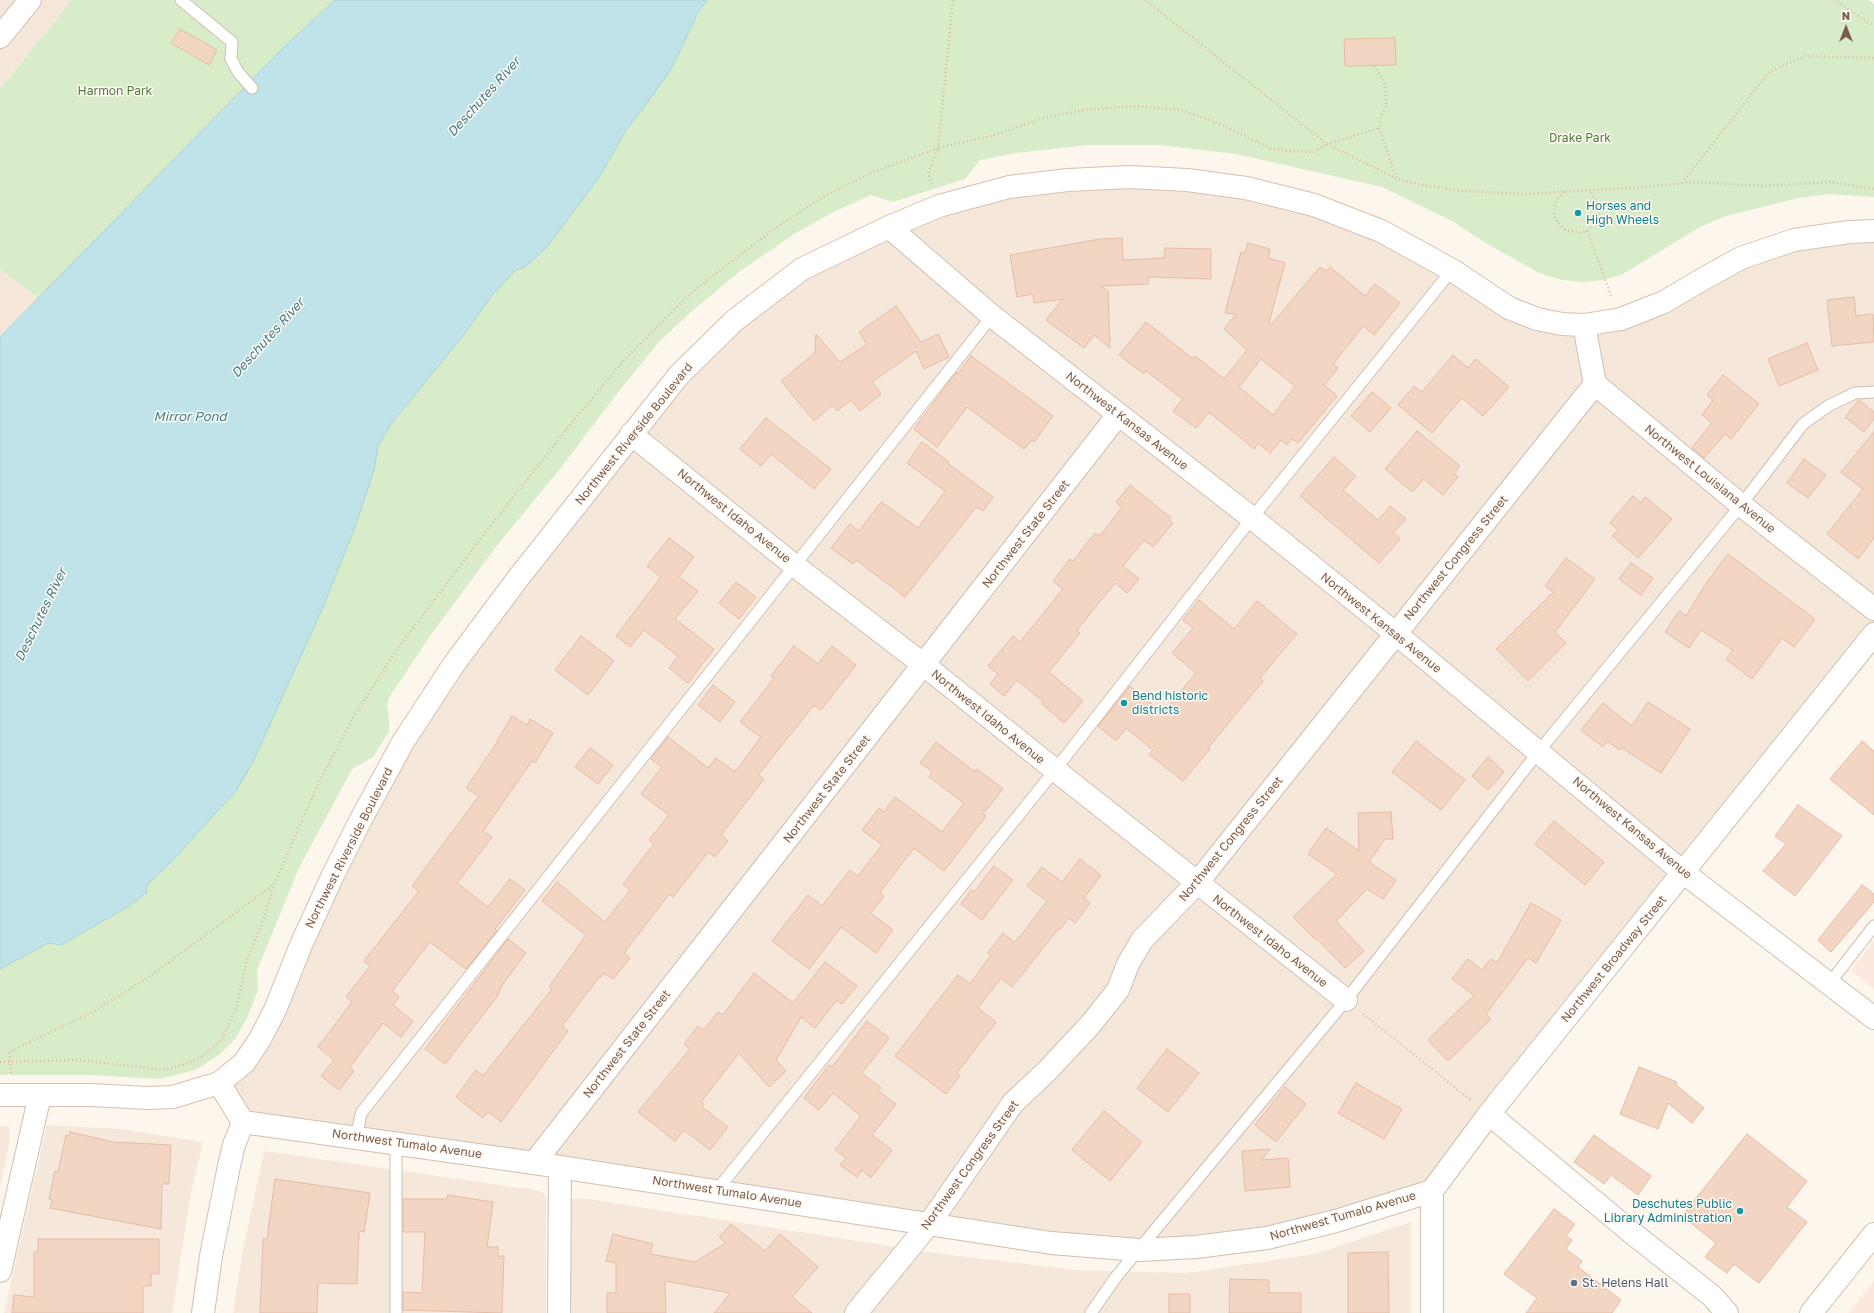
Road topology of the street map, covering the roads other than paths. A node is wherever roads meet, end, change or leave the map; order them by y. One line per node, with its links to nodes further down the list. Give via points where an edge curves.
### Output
1 (30, 0): 3 (street)
2 (181, 0): 4 (lane, via 232,42 231,59)
3 (0, 37)
4 (252, 88)
5 (889, 227): 7 (street, Northwest Riverside Boulevard, via 939,206 1009,187 1068,180 1130,177 1187,180 1246,188 1314,205 1381,231); 8 (street, Northwest Kansas Avenue); 13 (street, Northwest Riverside Boulevard, via 802,269 735,320 679,375)
6 (1874, 231): 9 (street, Northwest Riverside Boulevard, via 1794,240 1741,258 1664,302 1621,319)
7 (1452, 270): 9 (street, Northwest Riverside Boulevard, via 1509,308 1537,319 1562,324); 15 (lane)
8 (992, 316): 12 (street, Northwest Kansas Avenue); 16 (lane)
9 (1584, 324): 10 (street)
10 (1595, 384): 14 (street, Northwest Louisiana Avenue); 18 (street, Northwest Congress Street)
11 (1874, 392): 14 (lane, via 1855,392 1828,406 1803,424)
12 (1118, 415): 15 (street, Northwest Kansas Avenue); 20 (street, Northwest State Street)
13 (631, 434): 16 (street, Northwest Idaho Avenue); 29 (street, Northwest Riverside Boulevard, via 454,664 404,742 332,877 260,1039 244,1063)
14 (1741, 505): 17 (street, Northwest Louisiana Avenue); 21 (lane)
15 (1252, 518): 18 (street, Northwest Kansas Avenue); 22 (lane)
16 (795, 566): 20 (street, Northwest Idaho Avenue); 34 (lane, via 362,1112)
17 (1874, 609)
18 (1395, 633): 21 (street, Northwest Kansas Avenue); 24 (street, Northwest Congress Street)
19 (1874, 634): 23 (street, Northwest Broadway Street)
20 (924, 665): 22 (street, Northwest Idaho Avenue); 36 (street, Northwest State Street)
21 (1539, 751): 23 (street, Northwest Kansas Avenue); 27 (lane)
22 (1055, 770): 24 (street, Northwest Idaho Avenue); 38 (lane)
23 (1684, 872): 26 (street, Northwest Kansas Avenue); 32 (street, Northwest Broadway Street)
24 (1197, 883): 27 (street, Northwest Idaho Avenue); 40 (street, Northwest Congress Street, via 1142,940 1128,964 1118,990 1090,1025 1013,1103)
25 (1874, 926): 26 (lane)
26 (1829, 984): 28 (street, Northwest Kansas Avenue)
27 (1346, 1000): 42 (lane)
28 (1874, 1018)
29 (219, 1083): 31 (street, via 173,1097); 33 (street)
30 (0, 1095): 31 (street)
31 (40, 1095): 43 (street)
32 (1488, 1114): 39 (street, Northwest Broadway Street); 50 (street, via 1712,1296)
33 (243, 1122): 34 (street, Northwest Tumalo Avenue); 44 (street, via 229,1166 211,1256)
34 (357, 1137): 35 (street, Northwest Tumalo Avenue)
35 (396, 1143): 36 (street, Northwest Tumalo Avenue); 45 (lane)
36 (534, 1163): 37 (street, Northwest Tumalo Avenue)
37 (560, 1167): 38 (street, Northwest Tumalo Avenue); 46 (street)
38 (717, 1190): 40 (street, Northwest Tumalo Avenue)
39 (1432, 1191): 42 (street, Northwest Tumalo Avenue, via 1336,1221 1268,1238 1196,1248); 49 (street)
40 (929, 1224): 42 (street, Northwest Tumalo Avenue, via 1051,1243); 47 (street, Northwest Congress Street)
41 (1874, 1234): 51 (street)
42 (1139, 1250): 48 (lane)
43 (0, 1271)
44 (203, 1313)
45 (396, 1313)
46 (560, 1313)
47 (856, 1313)
48 (1091, 1313)
49 (1432, 1313)
50 (1727, 1313)
51 (1811, 1313)

